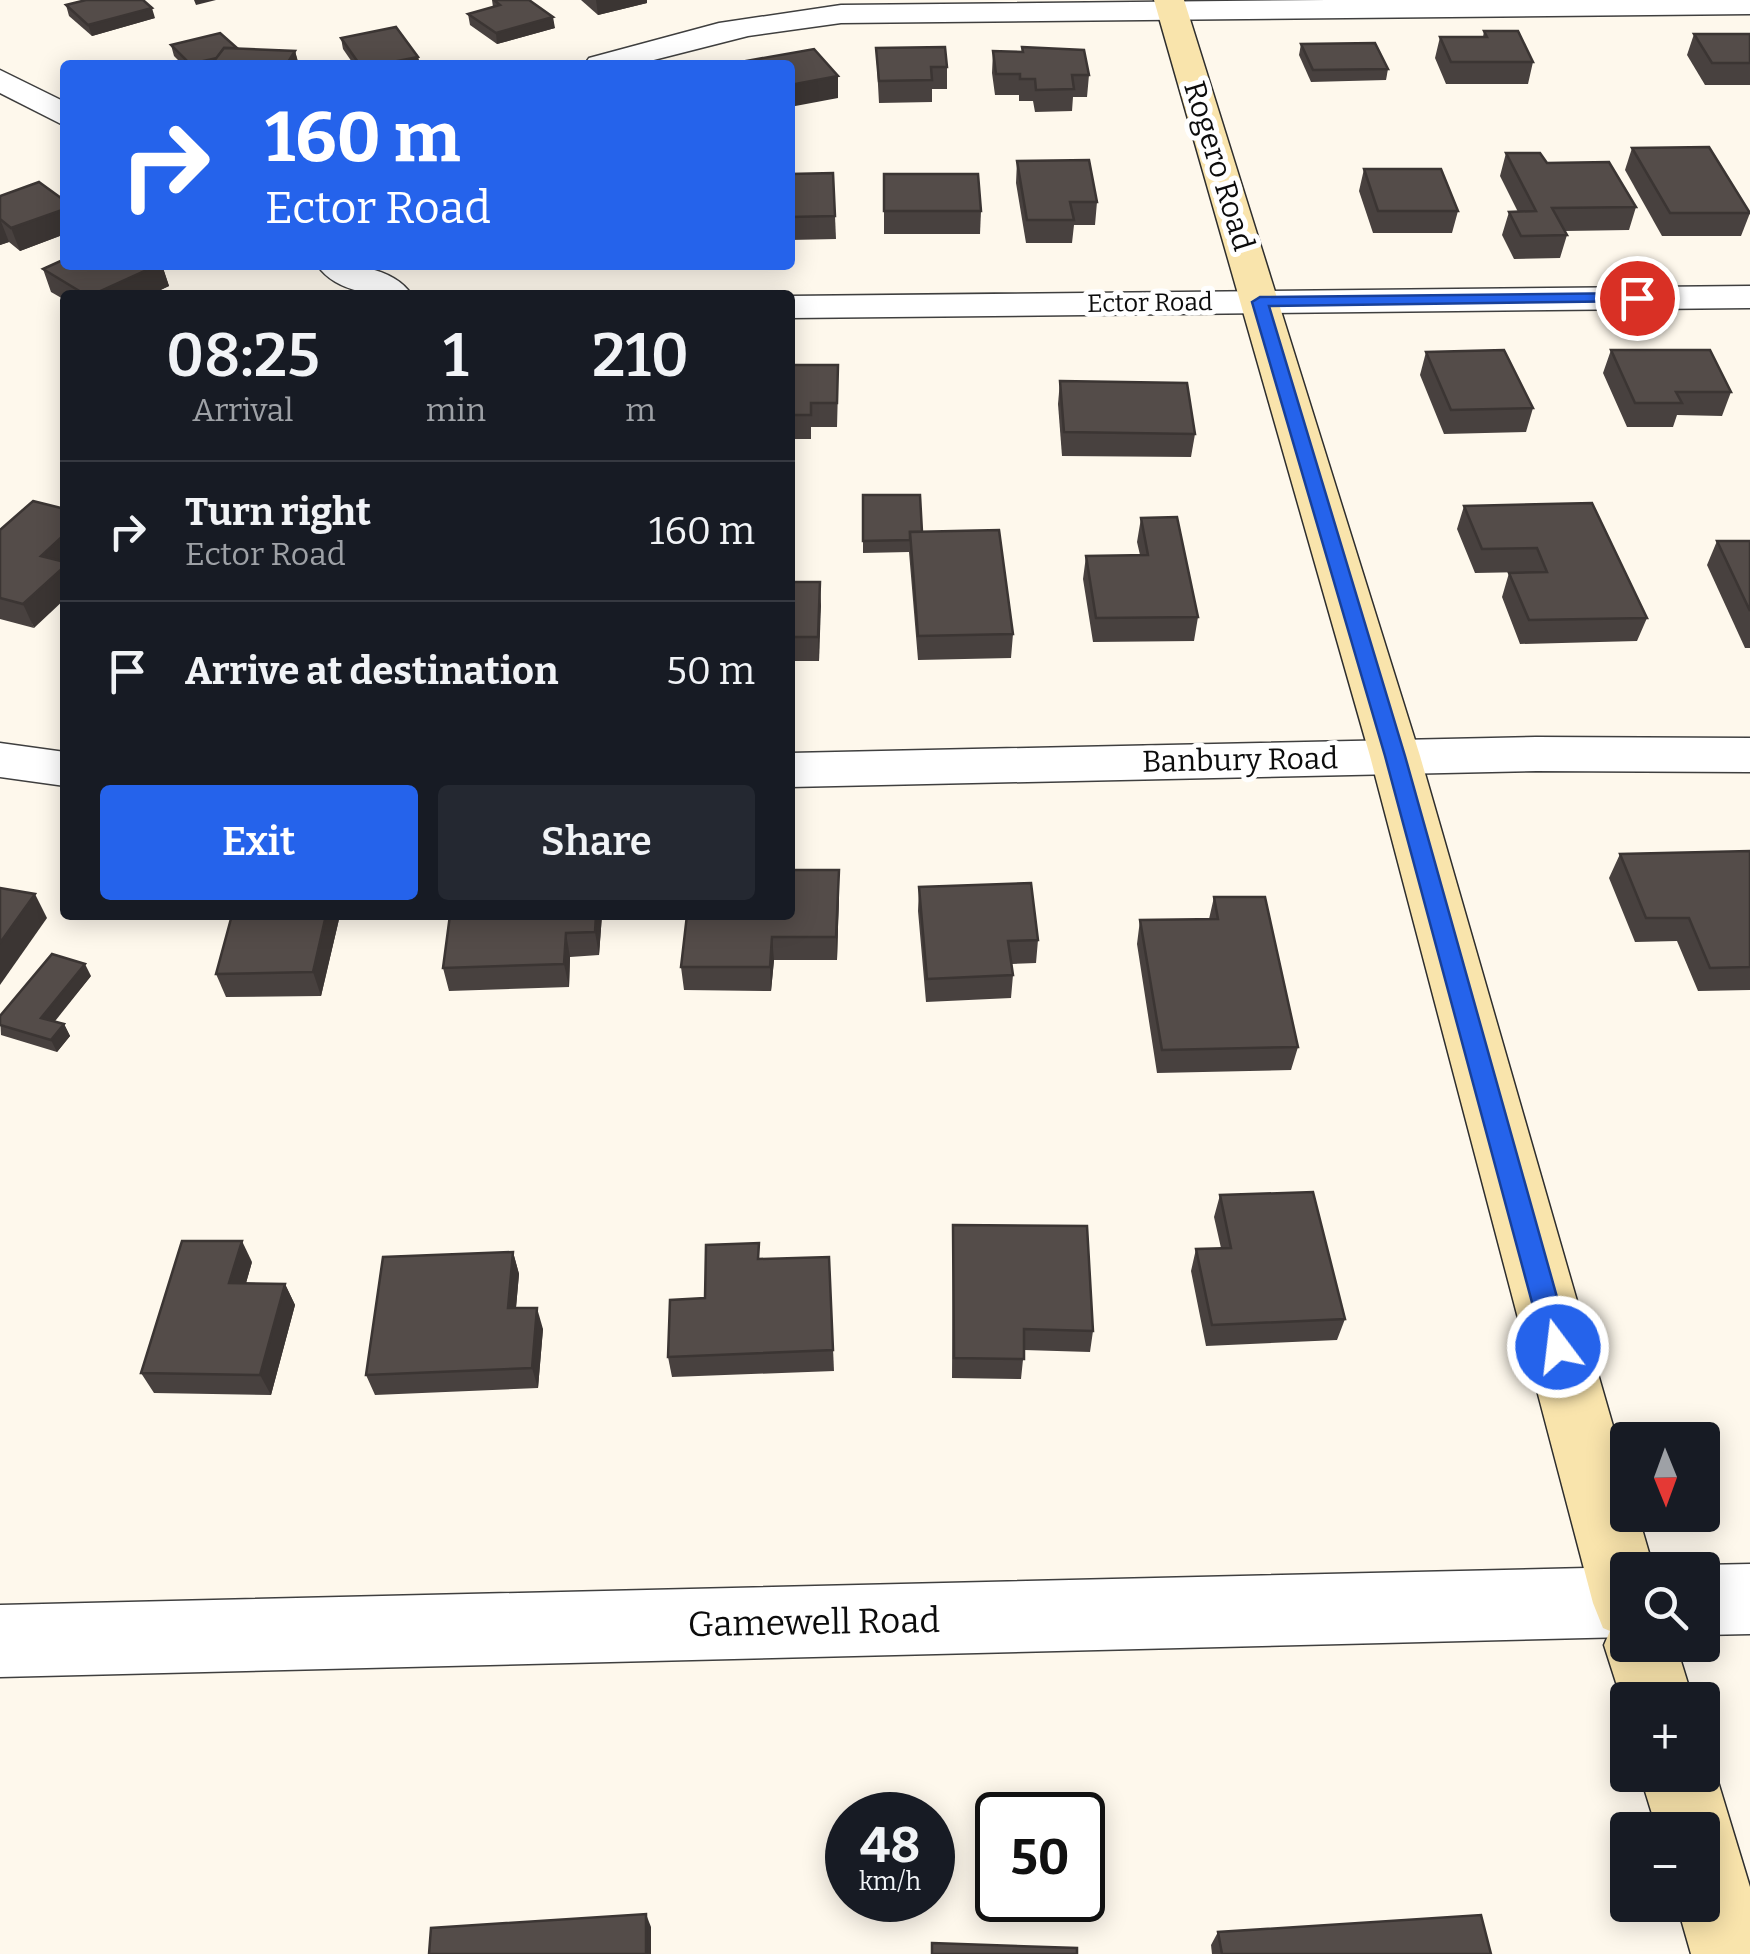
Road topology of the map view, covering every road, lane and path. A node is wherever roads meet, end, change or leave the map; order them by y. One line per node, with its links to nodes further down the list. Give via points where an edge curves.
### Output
1 (1750, 5): 2 (street)
2 (1171, 6): 3 (street, via 776,19); 9 (main road, Rogero Road)
3 (617, 60)
4 (0, 80): 5 (street)
5 (60, 113)
6 (346, 270): 7 (street)
7 (384, 290)
8 (1750, 297): 9 (street, Ector Road)
9 (1260, 302): 10 (street, Ector Road); 12 (main road, Rogero Road)
10 (795, 308)
11 (1750, 755): 12 (street, Banbury Road)
12 (1395, 756): 15 (street, Banbury Road); 16 (main road, Rogero Road)
13 (0, 760): 14 (street)
14 (60, 768)
15 (795, 770)
16 (1613, 1552)
17 (1750, 1599): 18 (street)
18 (1720, 1600)
19 (1610, 1602): 20 (street, Gamewell Road)
20 (0, 1641)
21 (1720, 1915): 22 (main road)
22 (1732, 1954)

